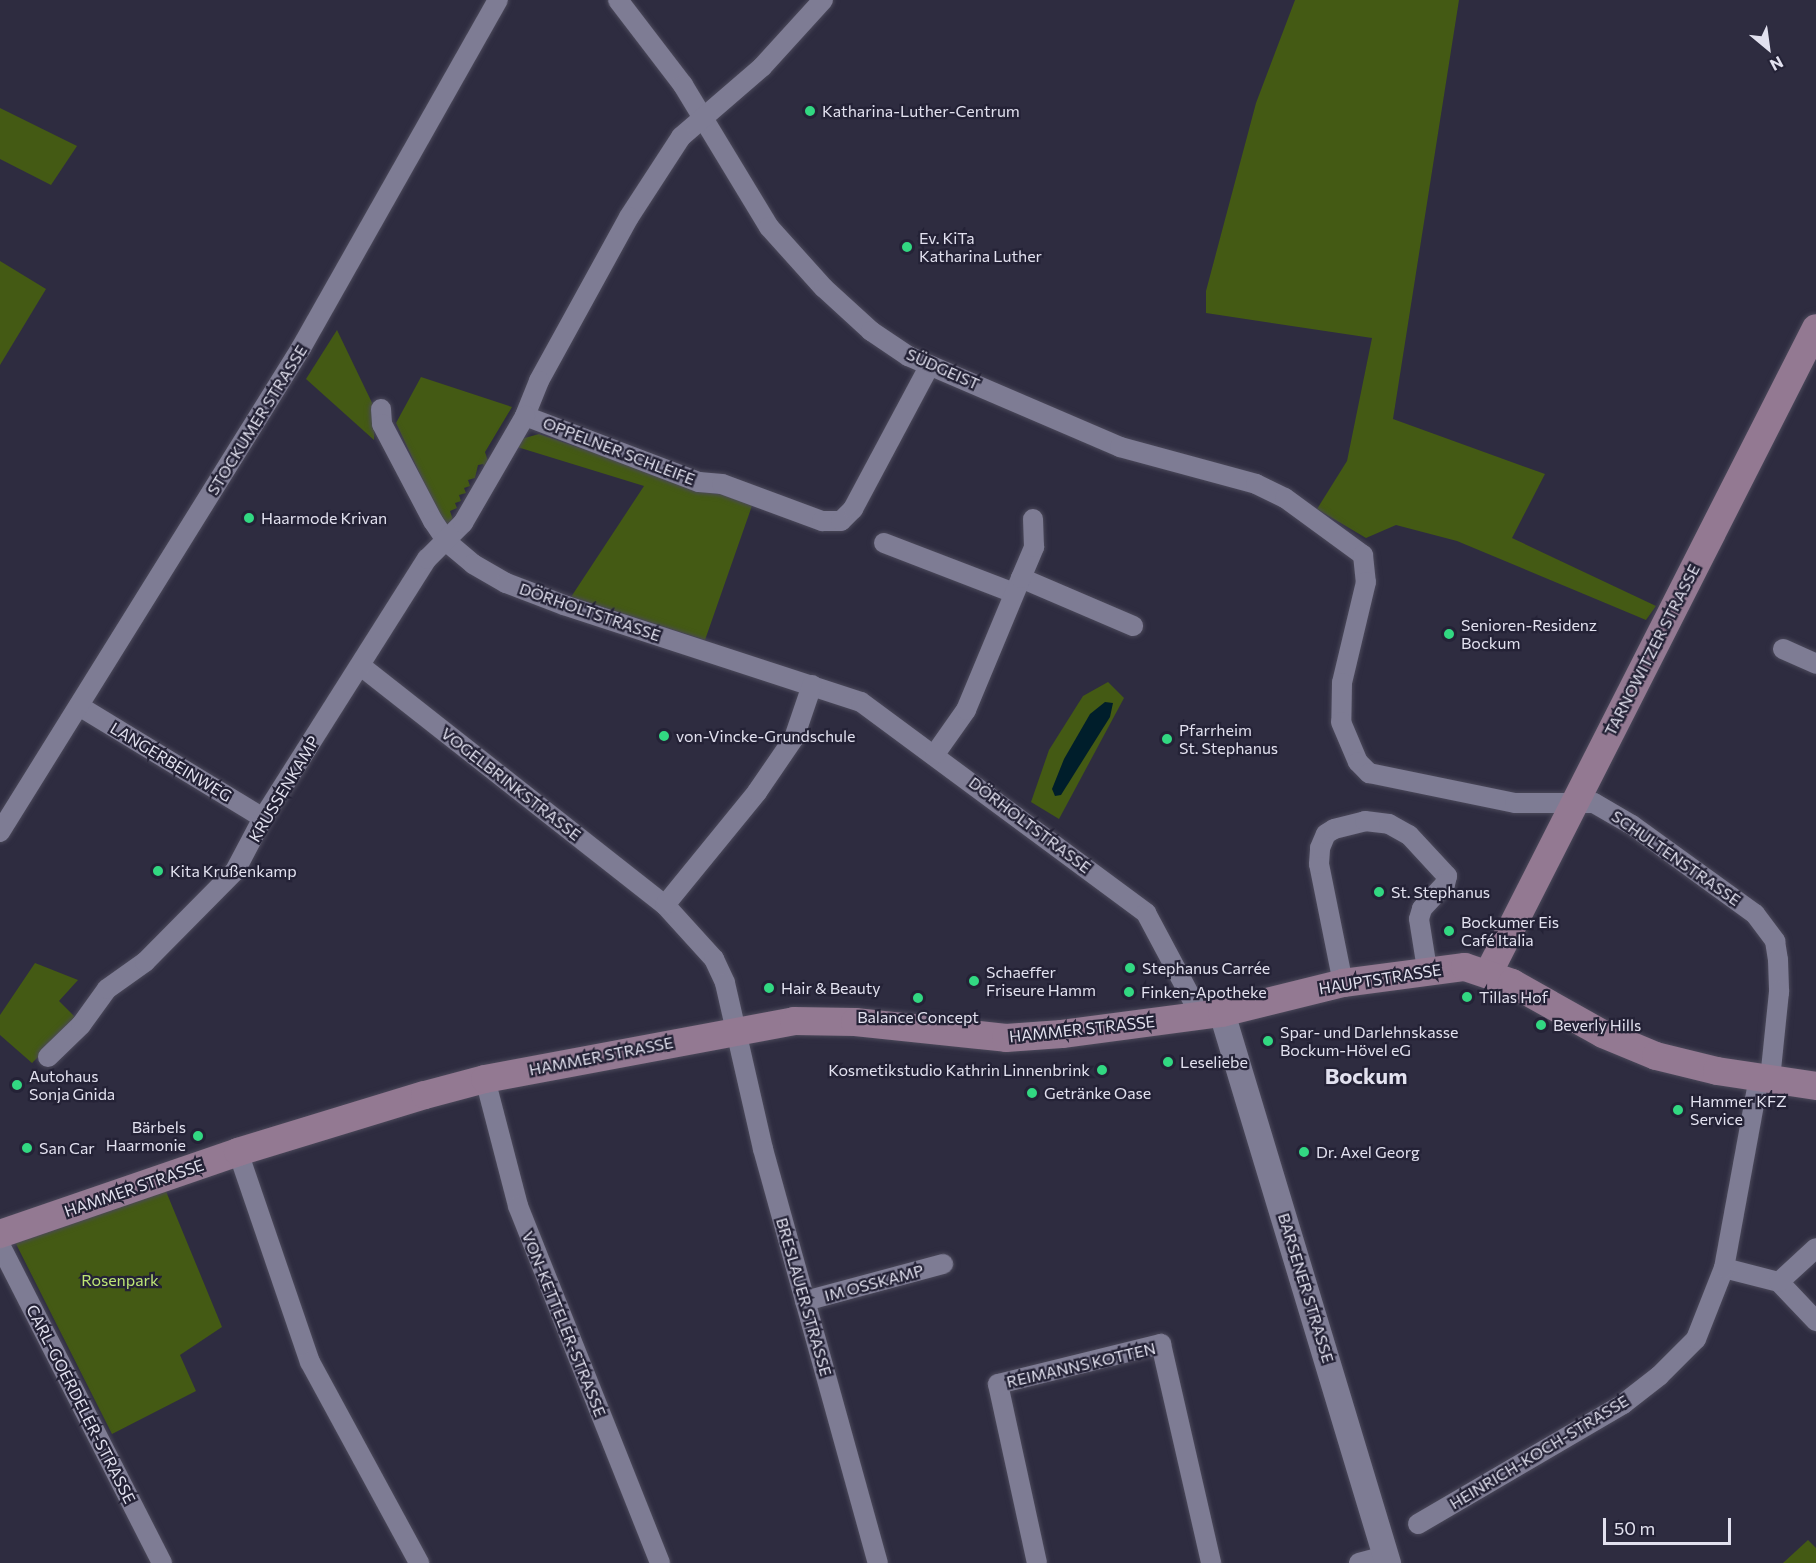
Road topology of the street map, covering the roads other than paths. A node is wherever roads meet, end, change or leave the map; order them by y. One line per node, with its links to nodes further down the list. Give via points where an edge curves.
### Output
1 (498, 0): 19 (street, STOCKUMER STRASSE, via 301,348)
2 (618, 0): 4 (street, SÜDGEIST)
3 (823, 0): 4 (street, OPPELNER SCHLEIFE, via 762,67)
4 (702, 116): 6 (street, SÜDGEIST, via 770,227 790,252 871,331); 8 (street, OPPELNER SCHLEIFE, via 681,137 629,218 539,381)
5 (1816, 328): 21 (main road, TARNOWITZER STRASSE)
6 (930, 365): 8 (street, OPPELNER SCHLEIFE, via 853,509 841,521 822,521 722,484 699,482); 12 (street, SÜDGEIST, via 1120,447 1256,484 1285,498)
7 (381, 409): 10 (street, via 382,424)
8 (525, 416): 10 (street, via 463,523)
9 (1033, 519): 13 (street, via 1034,547)
10 (447, 542): 17 (street, via 427,559); 18 (street, DÖRHOLTSTRASSE, via 506,583)
11 (884, 543): 13 (street)
12 (1363, 555): 21 (street, SCHULTENSTRASSE, via 1366,582 1342,684 1341,722 1358,762 1369,773 1389,780 1471,796 1515,803)
13 (1017, 586): 14 (street); 20 (street, via 966,710)
14 (1133, 626)
15 (1783, 649): 16 (street)
16 (1816, 664)
17 (361, 666): 22 (street, KRUSSENKAMP); 24 (street, VOGELBRINKSTRASSE)
18 (812, 685): 20 (street, DÖRHOLTSTRASSE, via 861,702); 24 (street, via 794,738 757,792)
19 (79, 706): 22 (street, LANGERBEINWEG); 23 (street, STOCKUMER STRASSE)
20 (935, 754): 28 (street, DÖRHOLTSTRASSE, via 1146,913 1193,1001)
21 (1576, 800): 26 (main road, TARNOWITZER STRASSE); 31 (street, SCHULTENSTRASSE, via 1594,803 1632,825 1764,924 1775,941 1779,992)
22 (263, 818): 30 (street, KRUSSENKAMP, via 236,871 145,962 107,989 81,1025)
23 (0, 832)
24 (665, 905): 29 (street, VOGELBRINKSTRASSE, via 714,959 725,983)
25 (1427, 969): 26 (main road, HAUPTSTRASSE, via 1465,967); 27 (main road, HAUPTSTRASSE); 27 (street, via 1419,919 1447,876 1409,836 1389,824 1365,821 1334,829 1326,834 1320,848)
26 (1489, 972): 31 (main road, HAUPTSTRASSE, via 1633,1047 1682,1064)
27 (1343, 983): 28 (main road, HAUPTSTRASSE)
28 (1209, 1014): 29 (main road, HAMMER STRASSE, via 1006,1038 813,1020); 44 (street, BARSENER STRASSE)
29 (735, 1029): 32 (main road, HAMMER STRASSE); 41 (street, BRESLAUER STRASSE)
30 (48, 1057)
31 (1764, 1078): 33 (main road, HAUPTSTRASSE); 39 (street, HEINRICH-KOCH-STRASSE)
32 (485, 1079): 34 (main road, HAMMER STRASSE); 47 (street, VON-KETTELER-STRASSE, via 518,1206)
33 (1816, 1086)
34 (238, 1152): 35 (main road, HAMMER STRASSE); 46 (street, via 310,1362)
35 (0, 1234)
36 (0, 1245): 45 (street, CARL-GOERDELER-STRASSE)
37 (1816, 1248): 40 (street)
38 (943, 1264): 41 (street, IM OSSKAMP)
39 (1724, 1268): 40 (street); 43 (street, HEINRICH-KOCH-STRASSE, via 1696,1339 1659,1376 1623,1404)
40 (1779, 1282): 42 (street)
41 (805, 1301): 48 (street, BRESLAUER STRASSE)
42 (1816, 1321)
43 (1418, 1524)
44 (1387, 1560): 51 (street)
45 (162, 1563)
46 (418, 1563)
47 (660, 1563)
48 (878, 1563)
49 (1037, 1563): 50 (street, REIMANNS KOTTEN, via 998,1384 1161,1344)
50 (1210, 1563)
51 (1359, 1563)

